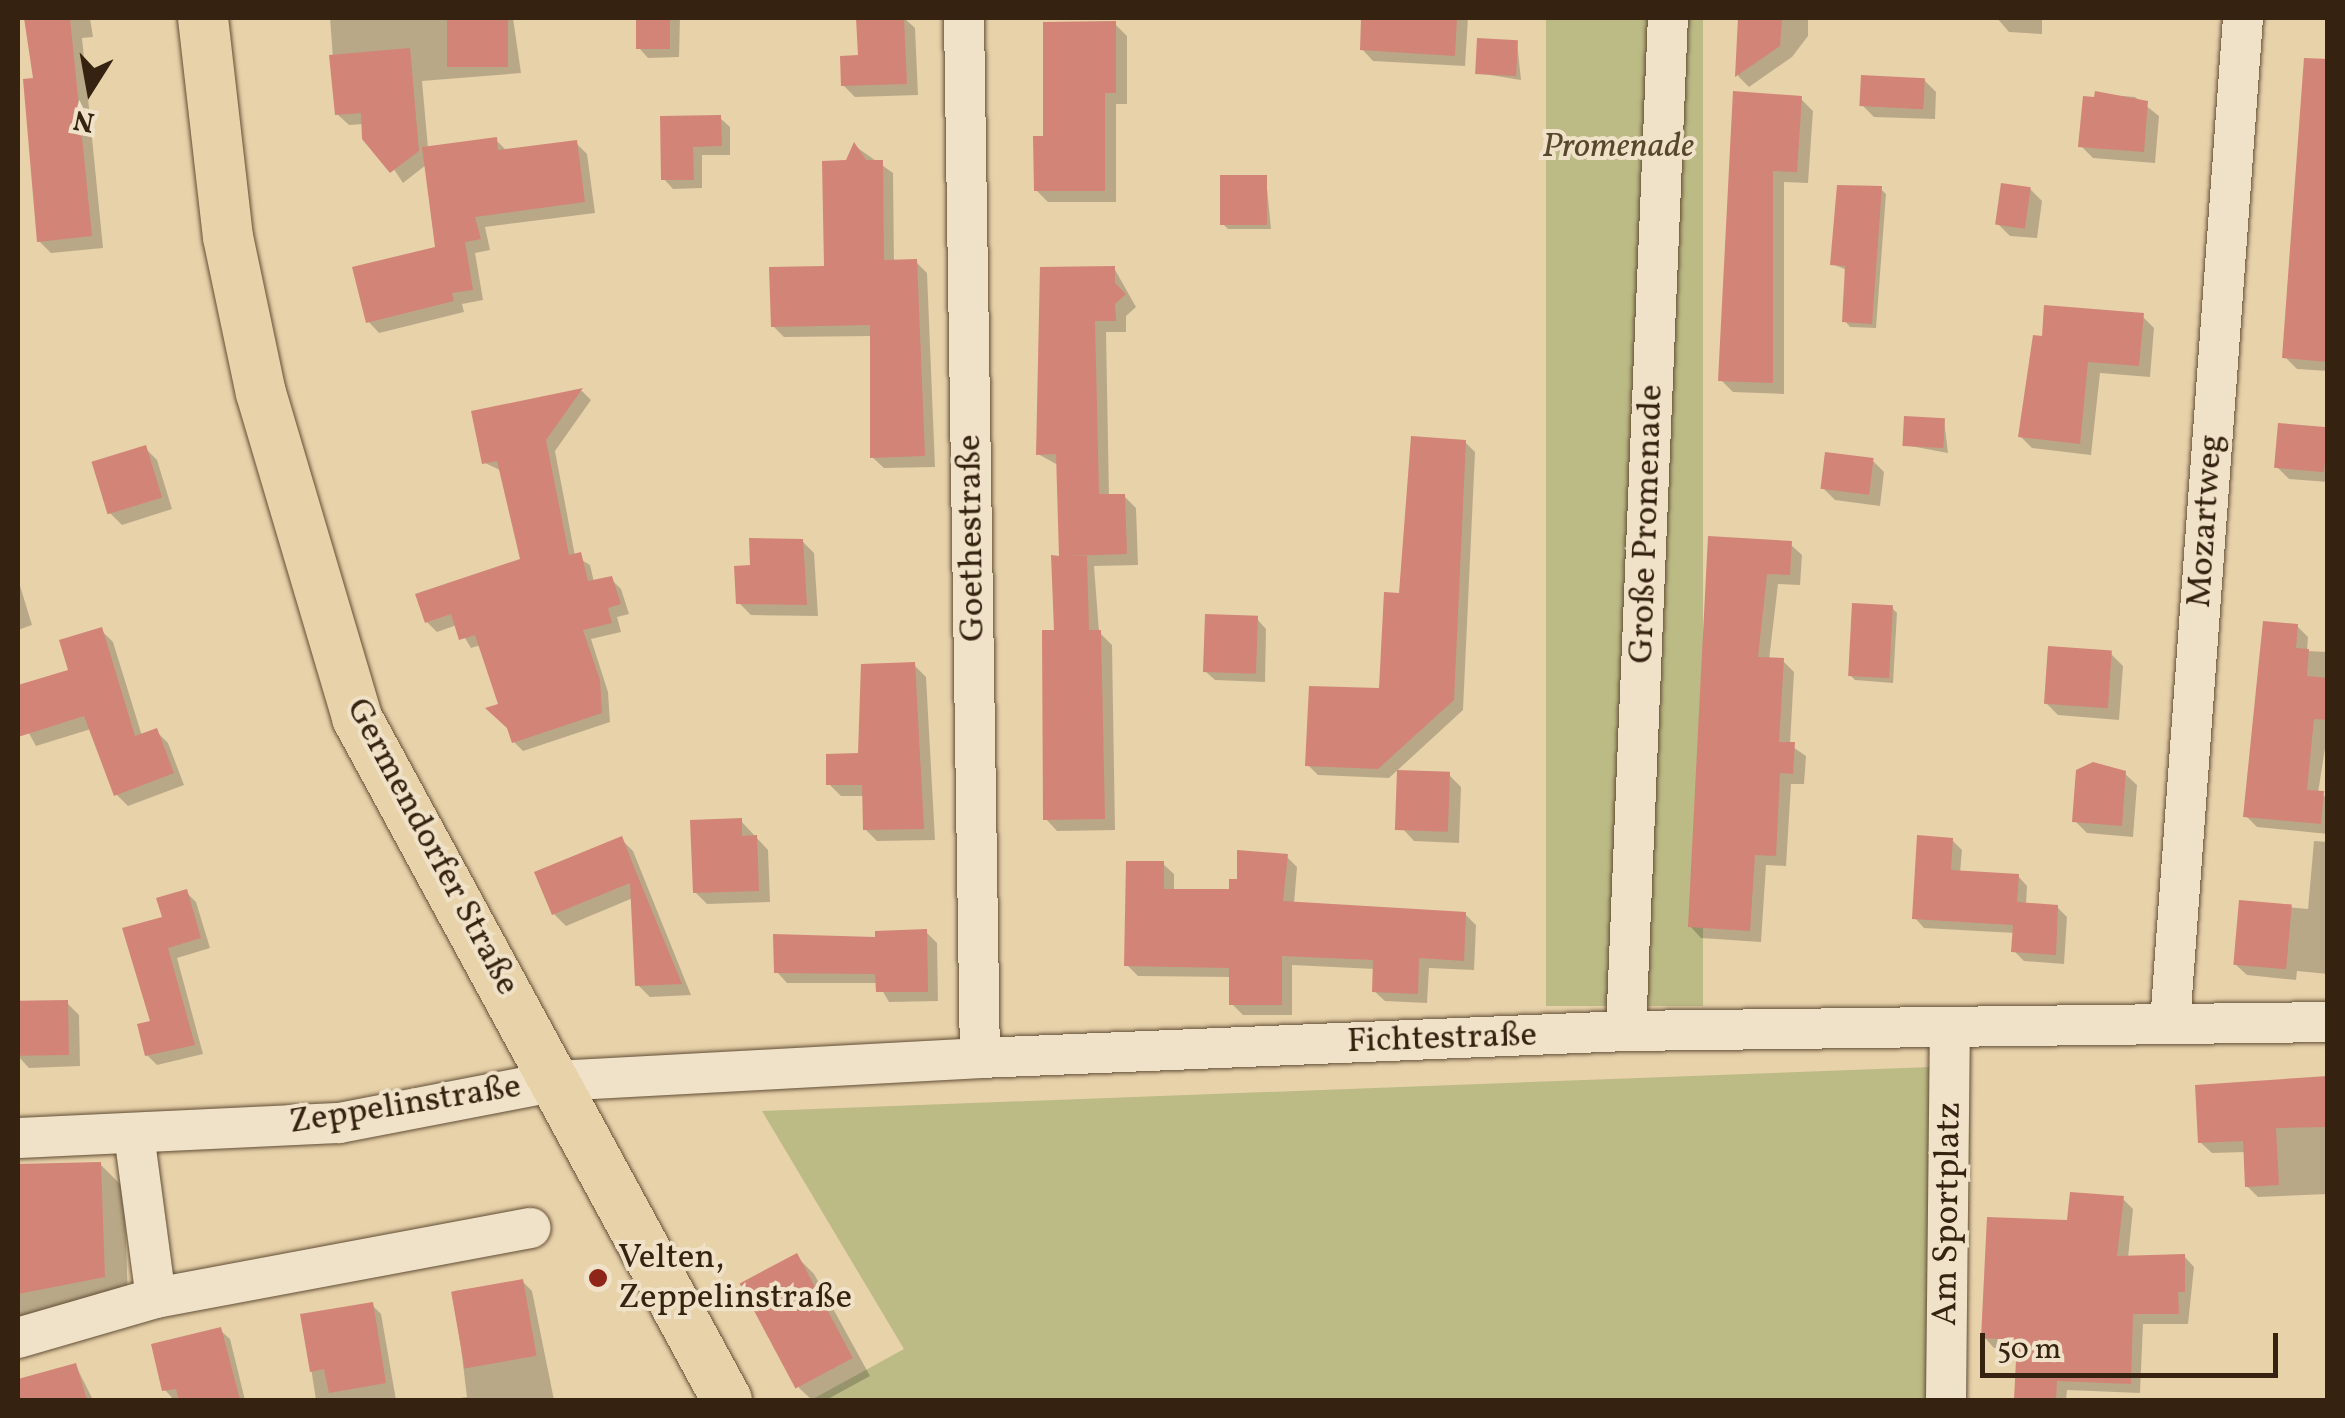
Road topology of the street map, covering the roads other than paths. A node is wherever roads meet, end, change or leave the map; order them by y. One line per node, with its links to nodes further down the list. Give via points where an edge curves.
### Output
1 (202, 18): 10 (main road, Germendorfer Straße, via 228,236 261,393 357,718)
2 (964, 18): 9 (street, Goethestraße)
3 (1668, 18): 8 (street, Große Promenade)
4 (2243, 18): 6 (street, Mozartweg)
5 (2328, 1022): 6 (street, Fichtestraße)
6 (2170, 1024): 7 (street, Fichtestraße)
7 (1950, 1028): 8 (street, Fichtestraße); 17 (street, Am Sportplatz)
8 (1626, 1031): 9 (street, Fichtestraße)
9 (980, 1058): 10 (street, Fichtestraße)
10 (558, 1081): 11 (street, Zeppelinstraße, via 339,1123); 16 (main road, Germendorfer Straße)
11 (134, 1134): 12 (street, Zeppelinstraße); 14 (street)
12 (18, 1138)
13 (531, 1228): 14 (street)
14 (156, 1298): 15 (street)
15 (18, 1338)
16 (727, 1400)
17 (1946, 1400)

